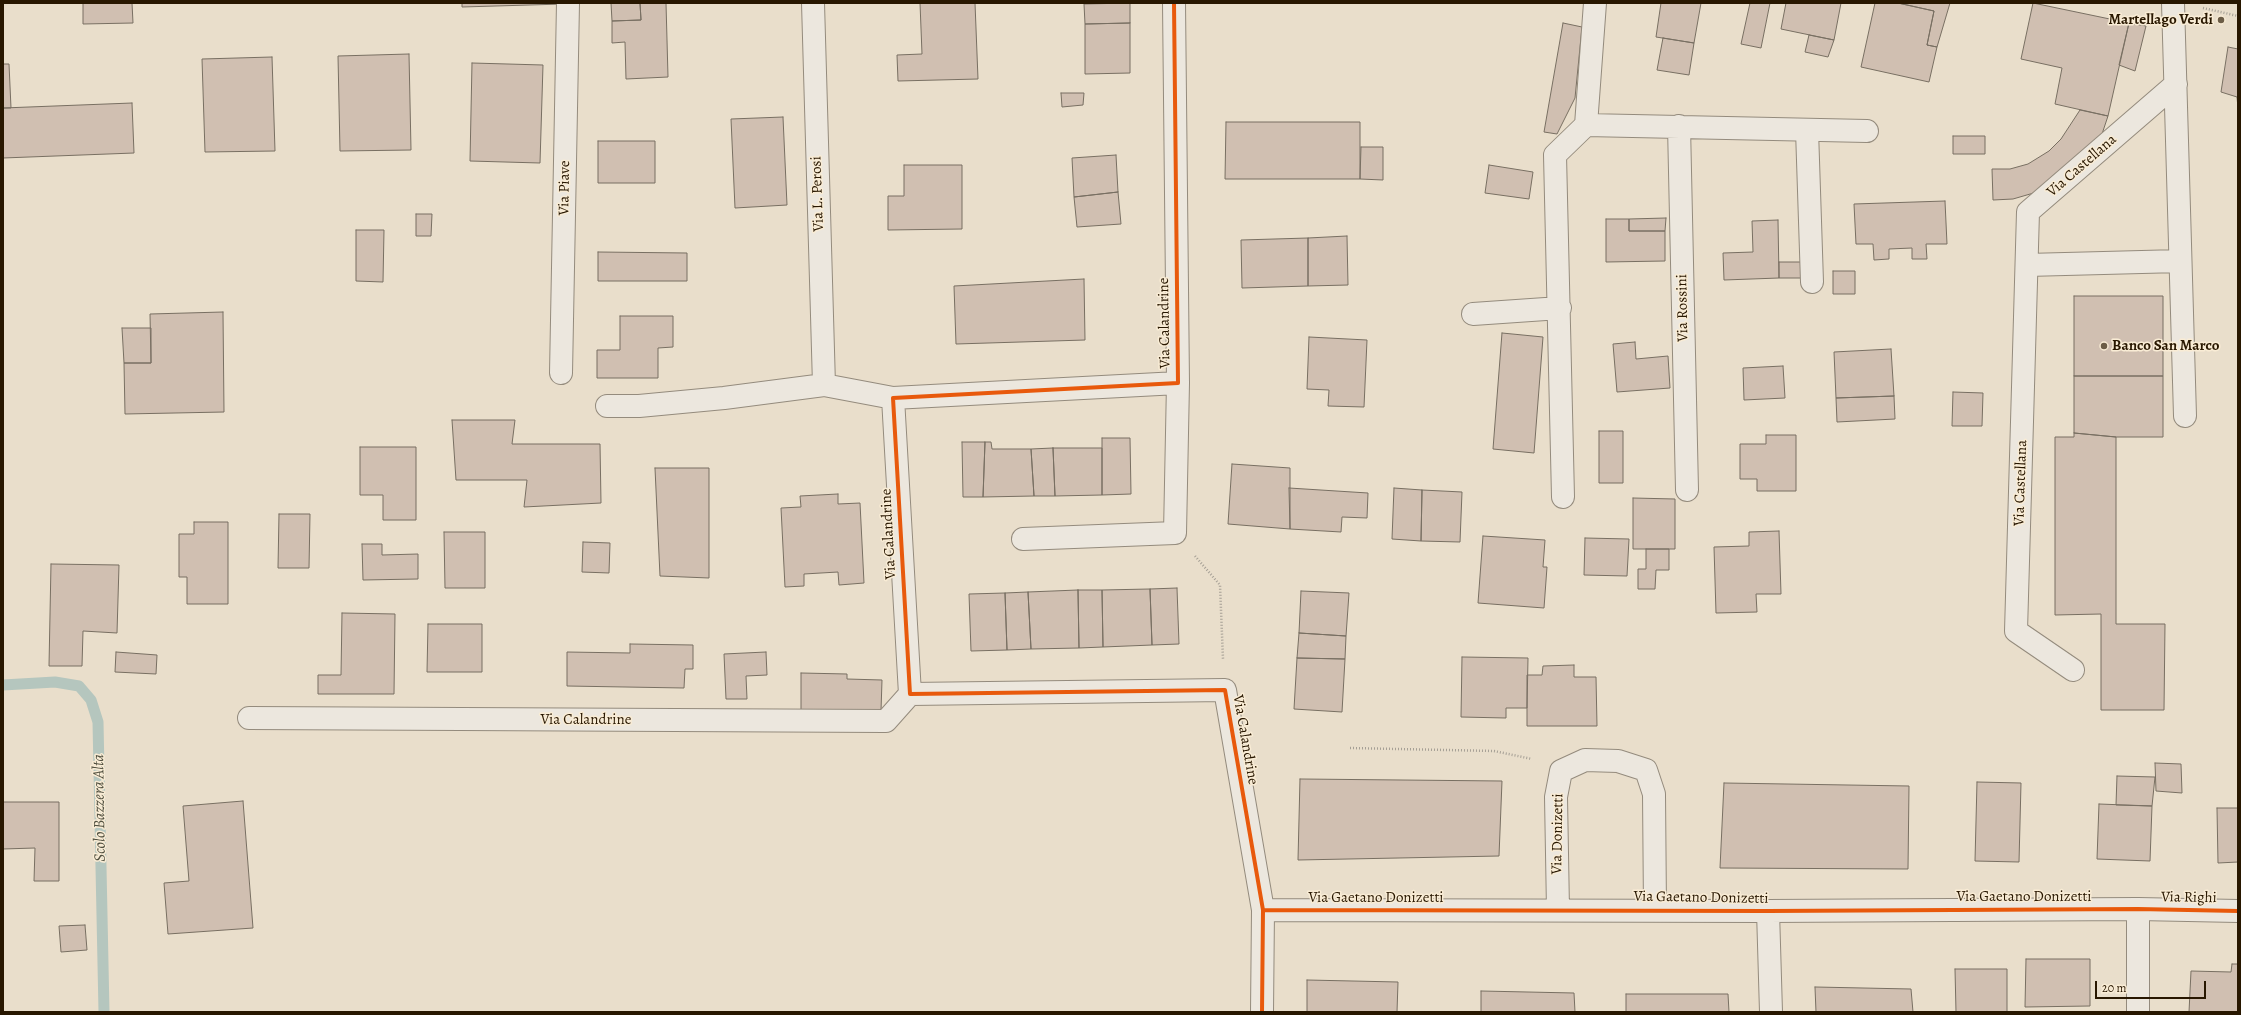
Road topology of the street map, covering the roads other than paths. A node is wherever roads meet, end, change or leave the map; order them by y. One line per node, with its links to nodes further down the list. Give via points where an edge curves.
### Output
1 (568, 3): 16 (street, Via Piave)
2 (813, 3): 18 (street, Via L. Perosi)
3 (1174, 3): 17 (street, Via Calandrine)
4 (1595, 3): 7 (street)
5 (2173, 3): 6 (street)
6 (2176, 84): 11 (street); 12 (street, Via Castellana, via 2028,212)
7 (1586, 125): 8 (street); 14 (street, via 1554,154)
8 (1679, 126): 9 (street); 22 (street, Via Rossini)
9 (1807, 130): 10 (street); 13 (street)
10 (1867, 131)
11 (2180, 261): 12 (street); 21 (street)
12 (2027, 266): 25 (street, Via Castellana, via 2016,632)
13 (1812, 282)
14 (1560, 308): 15 (street); 23 (street)
15 (1473, 314)
16 (561, 373)
17 (1178, 382): 19 (street, Via Calandrine); 24 (street, Via Calandrine, via 1176,533)
18 (824, 385): 19 (street); 20 (street, via 724,398 639,406)
19 (893, 398): 26 (street, Via Calandrine)
20 (606, 406)
21 (2185, 416)
22 (1686, 490)
23 (1564, 497)
24 (1022, 539)
25 (2073, 670)
26 (910, 694): 27 (street, Via Calandrine, via 886,721); 30 (street, Via Calandrine, via 1225,690)
27 (249, 718)
28 (2138, 908): 32 (street, Via Gaetano Donizetti); 33 (street, Via Righi); 36 (street)
29 (1655, 909): 31 (street, Via Gaetano Donizetti); 31 (street, Via Donizetti, via 1654,794 1646,770 1618,760 1585,760 1561,771 1556,797); 32 (street, Via Gaetano Donizetti)
30 (1263, 910): 31 (street, Via Gaetano Donizetti); 34 (street, Via Calandrine)
31 (1558, 910)
32 (1768, 911): 35 (street, Via Gaetano Donizetti)
33 (2238, 911)
34 (1262, 1012)
35 (1771, 1012)
36 (2138, 1012)

